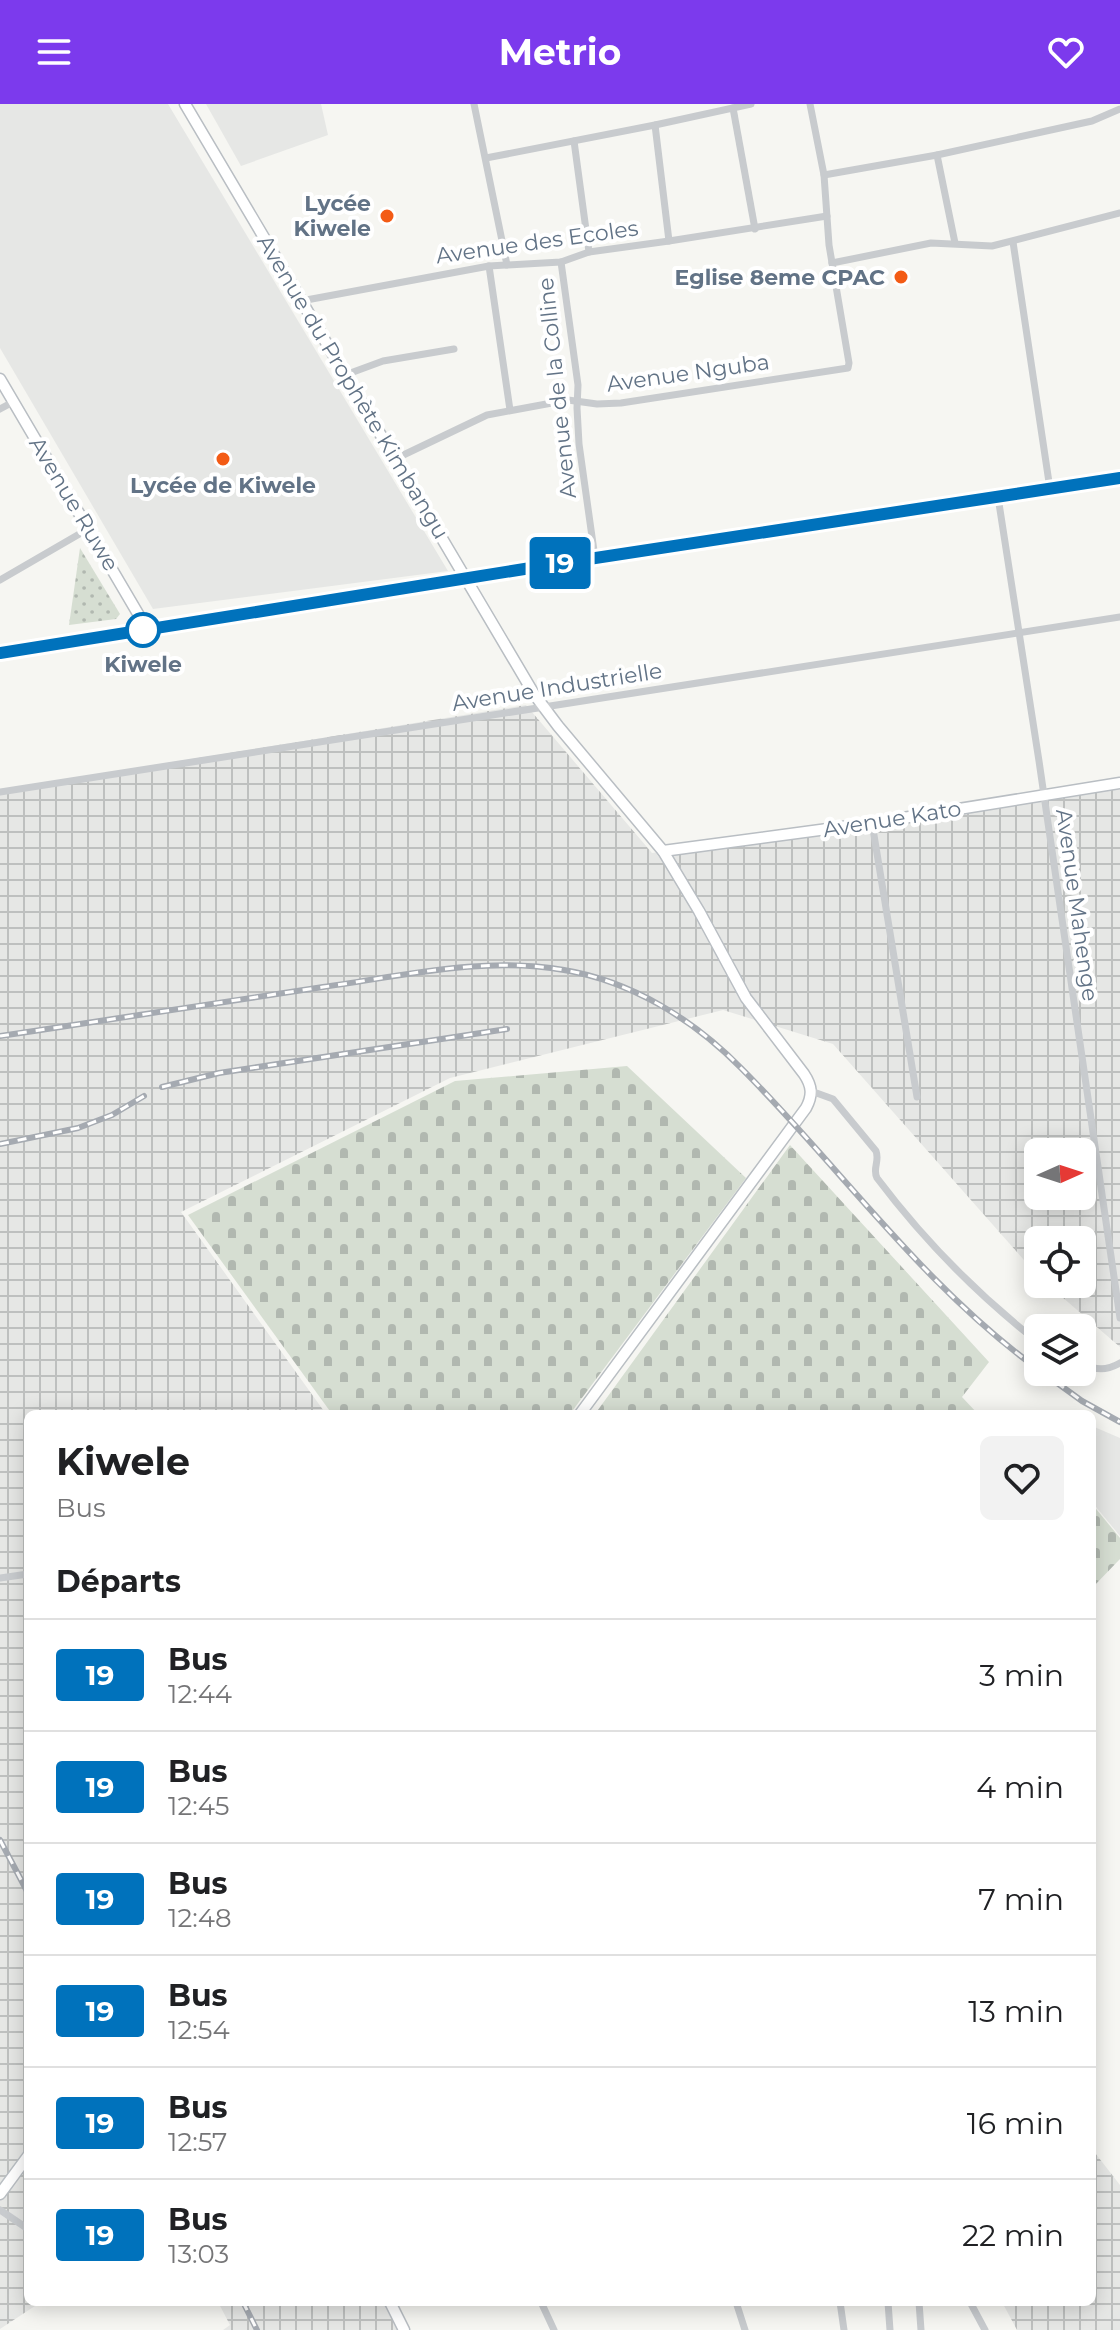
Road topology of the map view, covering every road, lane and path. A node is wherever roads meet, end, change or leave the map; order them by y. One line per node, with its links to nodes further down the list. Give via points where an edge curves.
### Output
1 (185, 104): 23 (street, Avenue du Prophète Kimbangu)
2 (474, 104): 10 (street)
3 (751, 104): 5 (street)
4 (810, 104): 11 (street)
5 (733, 108): 7 (street); 14 (street)
6 (1120, 109): 9 (street, via 1092,121)
7 (655, 125): 8 (street); 15 (street)
8 (574, 141): 10 (street); 18 (street)
9 (937, 155): 11 (street); 17 (street)
10 (486, 158): 21 (street)
11 (824, 175): 13 (street)
12 (1120, 213): 16 (street)
13 (827, 216): 14 (street, Avenue des Ecoles); 20 (street)
14 (755, 229): 15 (street, Avenue des Ecoles)
15 (669, 241): 18 (street, Avenue des Ecoles)
16 (1013, 242): 17 (street, via 977,247); 33 (street)
17 (955, 243): 20 (street)
18 (589, 252): 19 (street, Avenue des Ecoles)
19 (561, 262): 21 (street, Avenue des Ecoles); 27 (street, Avenue de la Colline)
20 (832, 263): 27 (street, Avenue Nguba, via 846,369 621,403)
21 (507, 265): 22 (street, Avenue des Ecoles)
22 (489, 266): 23 (street, Avenue des Ecoles); 30 (street)
23 (301, 301): 25 (street, Avenue du Prophète Kimbangu)
24 (454, 349): 25 (street, via 383,361)
25 (345, 375): 31 (street, Avenue du Prophète Kimbangu)
26 (0, 379): 28 (street, Avenue Ruwe)
27 (577, 401): 30 (street, Avenue Nguba); 36 (street, Avenue de la Colline)
28 (13, 402): 29 (street); 35 (street, Avenue Ruwe)
29 (0, 409)
30 (510, 410): 31 (street, Avenue Nguba, via 487,415)
31 (395, 459): 37 (street, Avenue du Prophète Kimbangu)
32 (1120, 478): 33 (highway)
33 (1050, 490): 34 (highway)
34 (998, 497): 36 (highway); 41 (street, Avenue Mahenge)
35 (88, 529): 38 (street); 40 (street, Avenue Ruwe)
36 (595, 558): 37 (highway)
37 (466, 578): 40 (highway); 43 (street, Avenue du Prophète Kimbangu)
38 (0, 580)
39 (1120, 617): 41 (street, Avenue Industrielle)
40 (147, 629): 42 (highway)
41 (1020, 633): 43 (street, Avenue Industrielle); 46 (street, Avenue Mahenge)
42 (0, 653)
43 (544, 708): 45 (street, Avenue Industrielle); 48 (street, Avenue du Prophète Kimbangu)
44 (1120, 783): 46 (street, Avenue Kato)
45 (0, 792)
46 (1043, 795): 47 (street, Avenue Kato); 51 (street, Avenue Mahenge)
47 (872, 823): 48 (street, Avenue Kato); 50 (street)
48 (663, 851): 49 (street, Avenue du Prophète Kimbangu, via 746,998 804,1074)
49 (811, 1091): 52 (street, Avenue du Prophète Kimbangu, via 833,1099 876,1151 877,1178 938,1251); 55 (street, via 794,1125)
50 (917, 1097)
51 (1120, 1318)
52 (1024, 1330)
53 (1120, 1363): 54 (street)
54 (1096, 1369)
55 (583, 1410)
56 (24, 1575): 57 (street)
57 (0, 1578)
58 (24, 2161): 59 (street)
59 (0, 2194)
60 (0, 2210): 61 (street)
61 (24, 2226)
62 (392, 2306): 69 (street)
63 (543, 2306): 70 (street)
64 (737, 2306): 71 (street)
65 (841, 2306): 72 (street)
66 (888, 2306): 73 (street)
67 (919, 2306): 74 (street)
68 (972, 2306): 75 (street)
69 (404, 2330)
70 (554, 2330)
71 (745, 2330)
72 (844, 2330)
73 (890, 2330)
74 (921, 2330)
75 (985, 2330)

